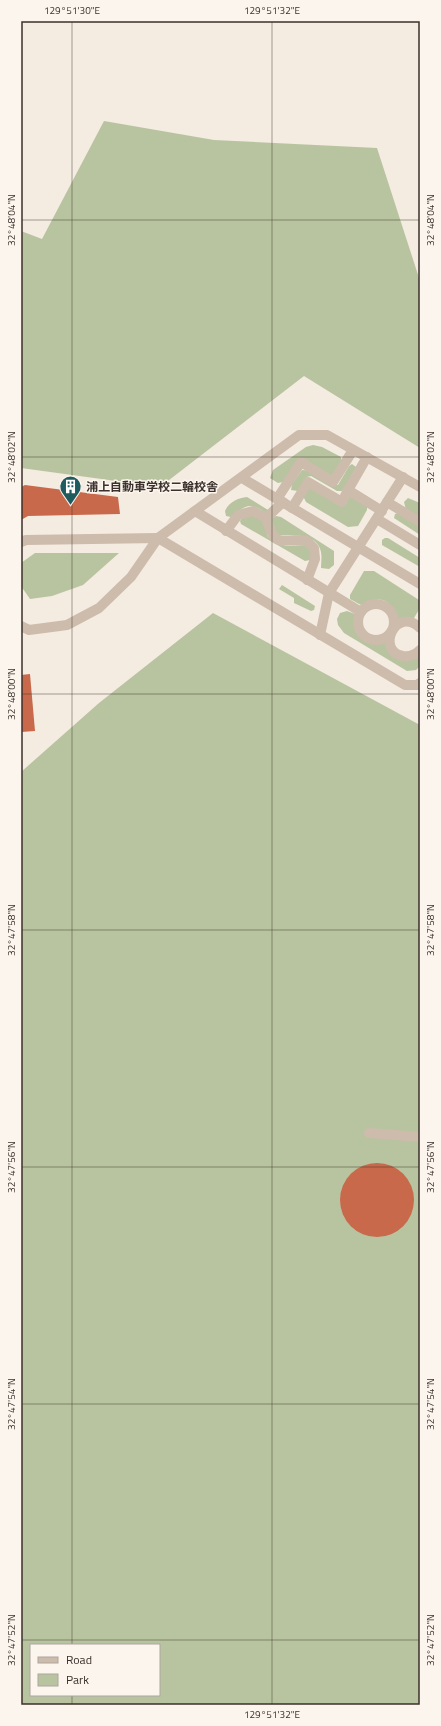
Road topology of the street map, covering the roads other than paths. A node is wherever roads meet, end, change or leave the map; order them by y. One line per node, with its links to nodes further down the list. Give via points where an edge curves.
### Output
1 (353, 450): 2 (street); 4 (street, via 327,435 300,435); 7 (street, via 333,482 301,462)
2 (368, 457): 3 (street); 6 (street)
3 (403, 477): 5 (street); 9 (street)
4 (242, 478): 7 (street); 8 (street)
5 (420, 487)
6 (348, 490): 7 (street, via 342,502 308,482); 9 (street)
7 (284, 503): 10 (street); 16 (street)
8 (195, 511): 12 (street); 13 (street)
9 (382, 511): 11 (street); 15 (street); 16 (street)
10 (266, 518): 12 (street, via 253,511 245,512 238,515); 17 (street, via 270,533 275,539 307,541 314,548 315,560)
11 (420, 522)
12 (226, 530): 17 (street)
13 (158, 538): 14 (street); 22 (street, via 132,577 100,608 67,625 29,630); 24 (street)
14 (21, 542)
15 (420, 545)
16 (358, 547): 18 (street); 19 (street)
17 (307, 580): 19 (street)
18 (420, 584)
19 (329, 593): 20 (street); 24 (street)
20 (361, 612): 23 (street, via 376,605 387,608 393,618); 23 (street, via 358,624 362,634 367,638 379,640)
21 (419, 624): 23 (street, via 406,622)
22 (21, 626)
23 (392, 630): 25 (street, via 389,641 394,652 411,656)
24 (320, 635): 26 (street, via 404,685)
25 (420, 650)
26 (420, 683)
27 (369, 1133): 28 (street)
28 (420, 1137)

